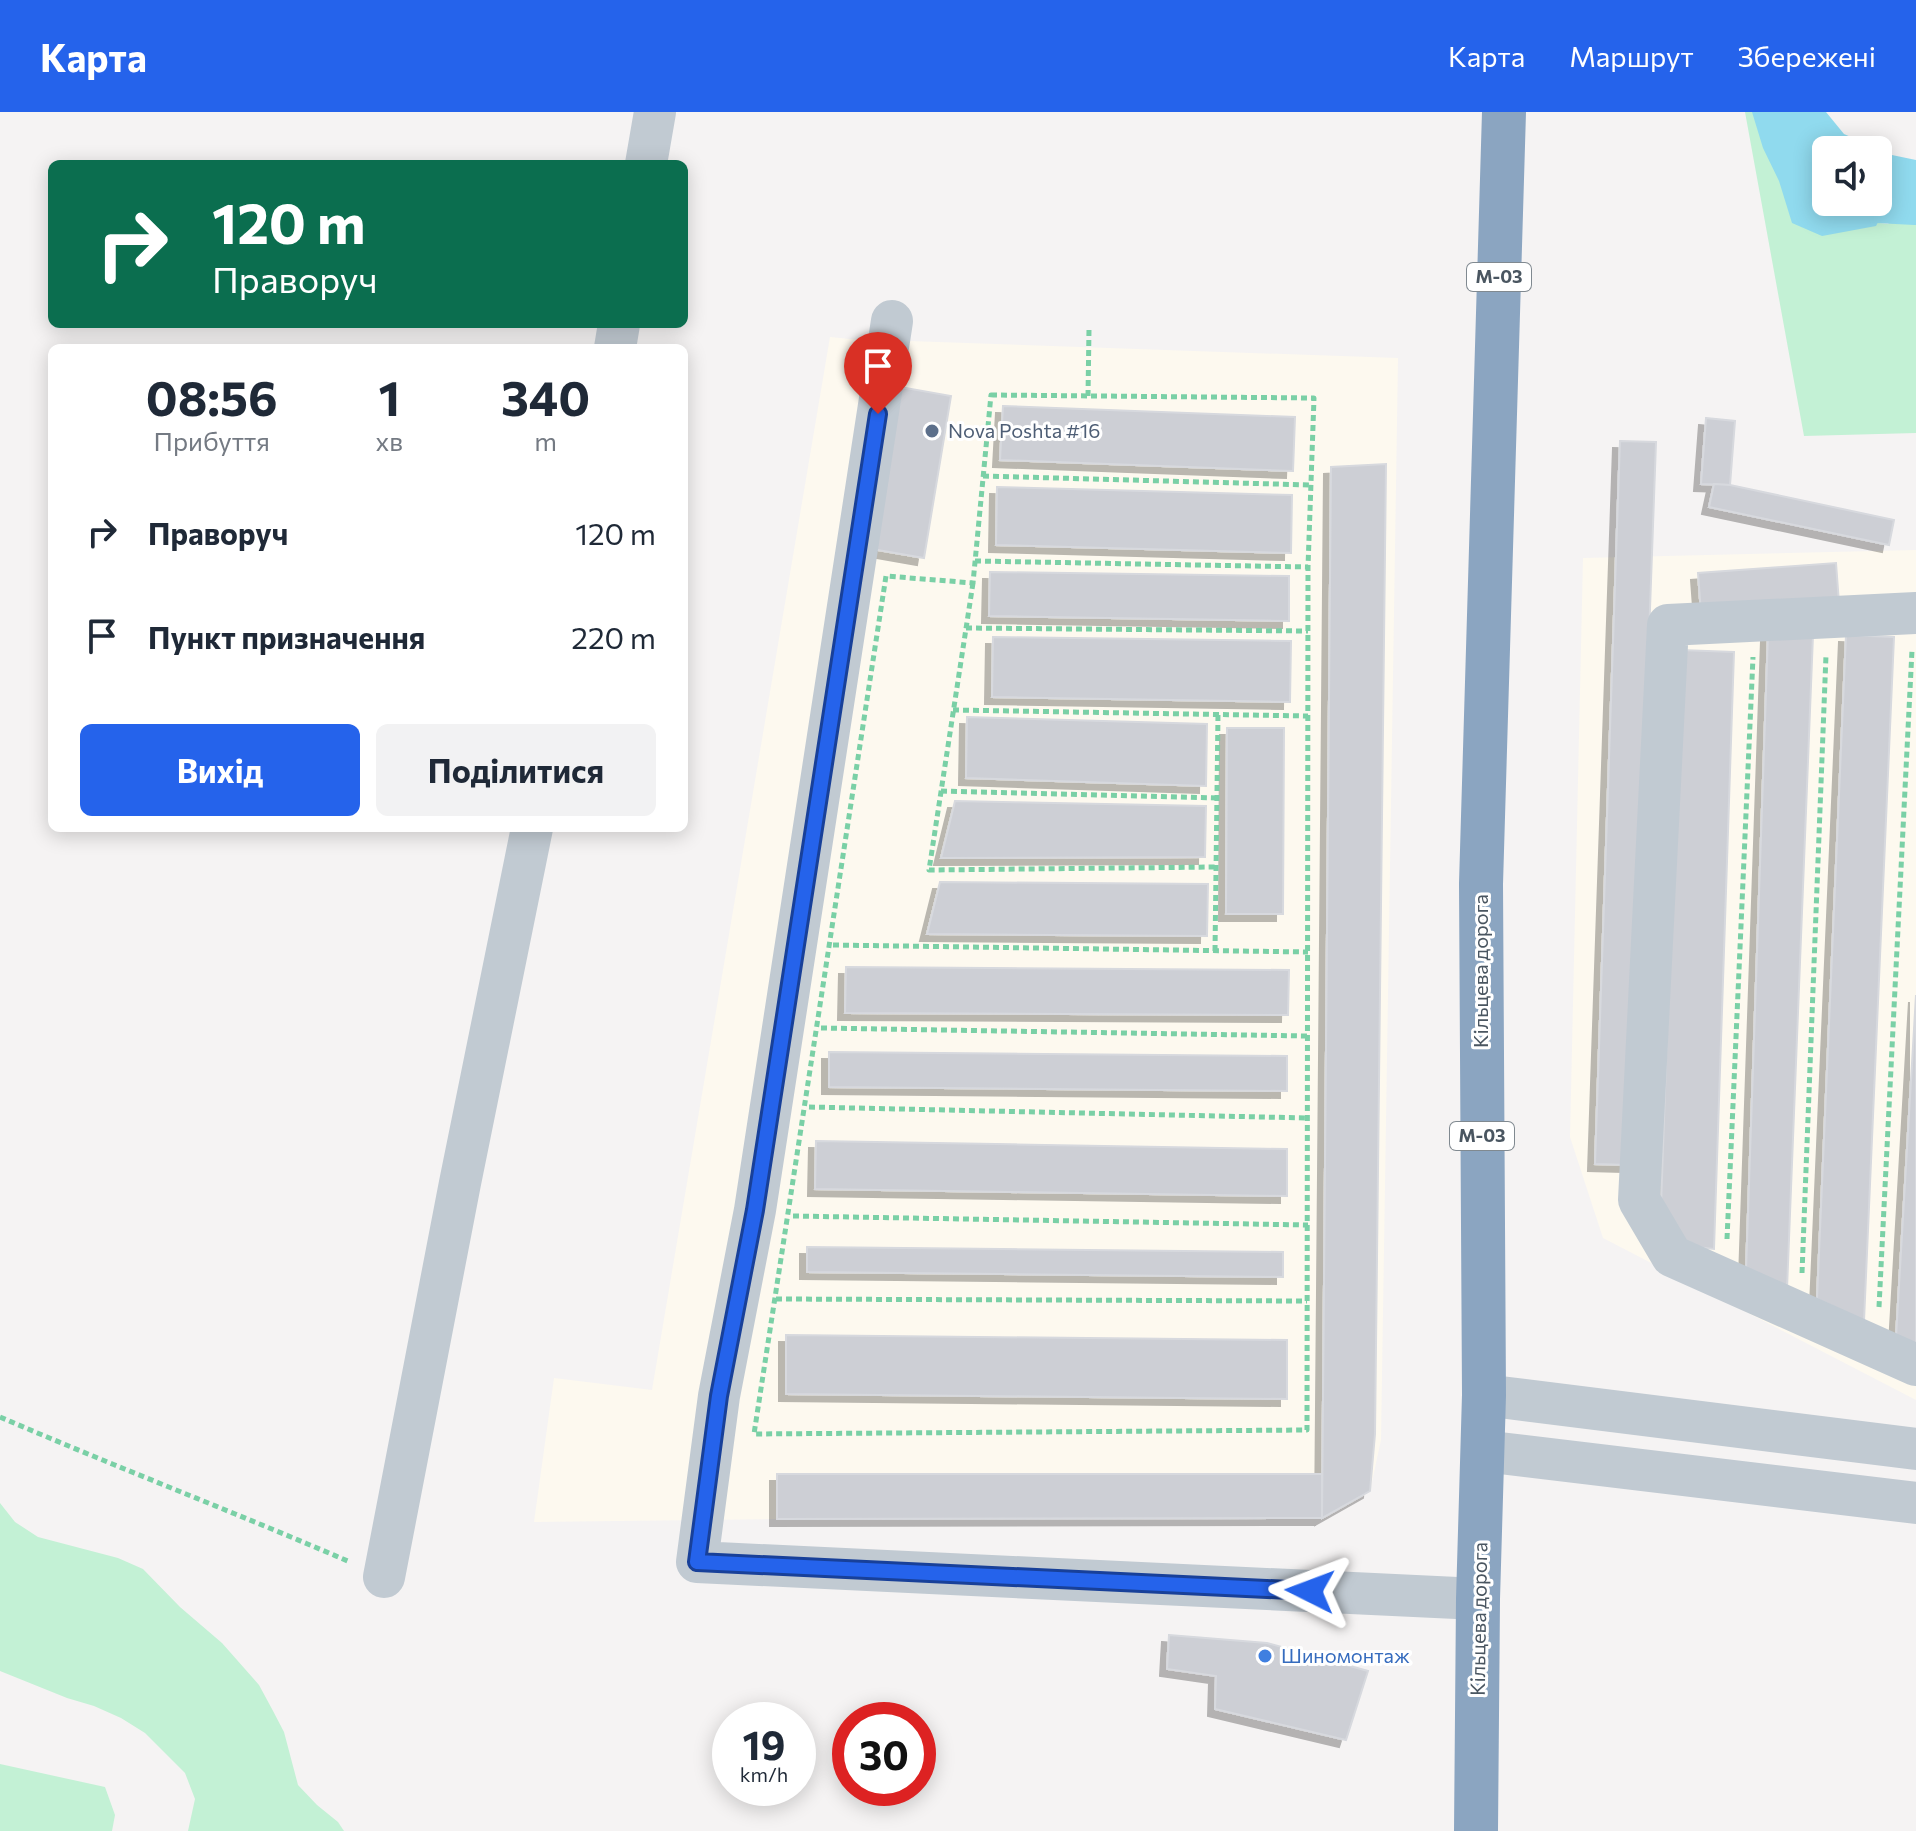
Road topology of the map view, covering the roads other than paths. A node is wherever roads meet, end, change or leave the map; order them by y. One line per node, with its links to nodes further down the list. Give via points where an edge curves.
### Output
1 (655, 112): 3 (street)
2 (1504, 112): 8 (highway, Кільцева дорога / М-03, via 1481,884)
3 (647, 160)
4 (892, 321): 13 (street, via 755,1210 719,1396 697,1562)
5 (1915, 613): 7 (street, via 1668,625 1639,1200 1672,1256)
6 (531, 832): 12 (street)
7 (1916, 1365)
8 (1484, 1395): 9 (street); 10 (highway, Кільцева дорога / М-03)
9 (1916, 1449)
10 (1483, 1451): 11 (street); 13 (highway, Кільцева дорога / М-03)
11 (1916, 1503)
12 (384, 1577)
13 (1478, 1599): 14 (highway, Кільцева дорога / М-03)
14 (1476, 1831)

